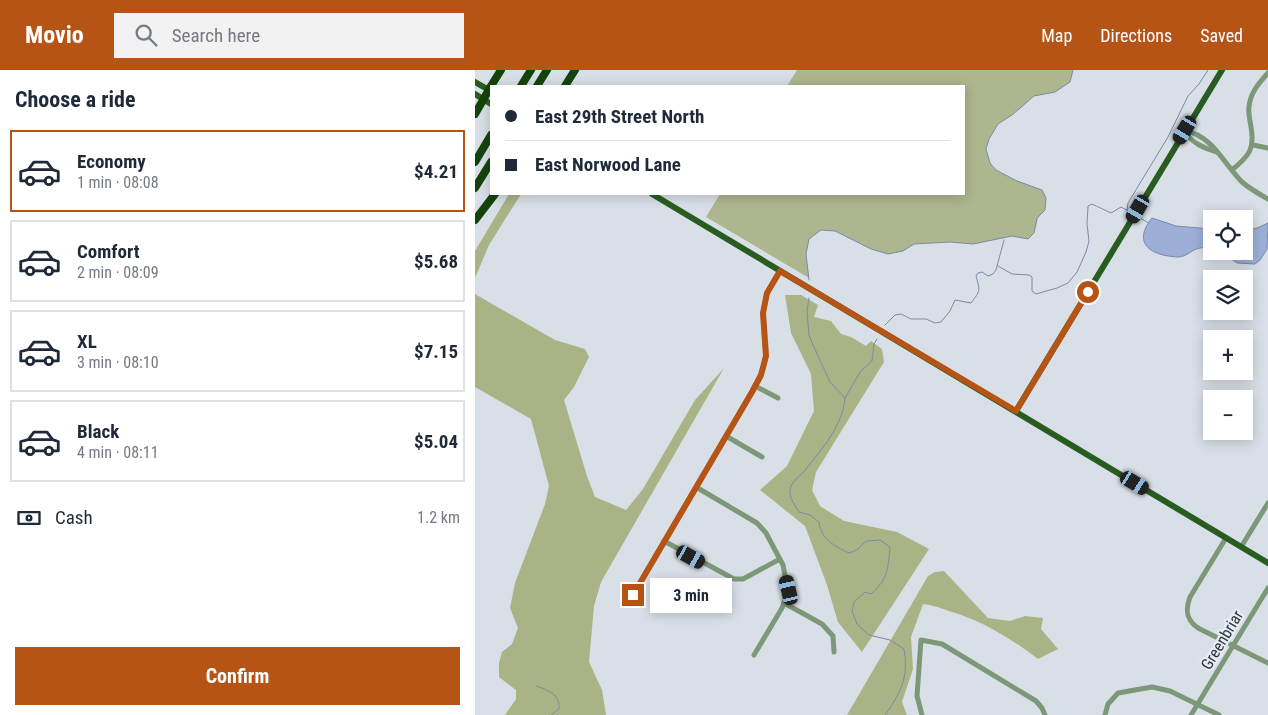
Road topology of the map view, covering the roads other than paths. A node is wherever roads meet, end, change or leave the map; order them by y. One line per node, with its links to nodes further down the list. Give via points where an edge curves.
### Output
1 (501, 70): 8 (highway)
2 (531, 70): 9 (highway)
3 (547, 70): 10 (highway)
4 (575, 70): 11 (highway)
5 (1222, 70): 18 (main road)
6 (1268, 73): 20 (street, via 1256,86 1249,106)
7 (475, 82): 12 (main road)
8 (493, 85)
9 (522, 85)
10 (538, 85)
11 (566, 85)
12 (490, 88)
13 (490, 90): 15 (highway)
14 (475, 94): 15 (main road)
15 (484, 99): 16 (main road); 17 (highway)
16 (490, 103)
17 (475, 114)
18 (1185, 130): 24 (street, via 1189,138 1217,152); 33 (main road)
19 (490, 137): 22 (highway)
20 (1253, 145): 21 (street); 24 (street, via 1246,158)
21 (1268, 148)
22 (475, 162)
23 (490, 164): 25 (highway)
24 (1232, 170): 28 (street, via 1251,189)
25 (475, 188)
26 (494, 195): 29 (highway)
27 (654, 195): 30 (main road)
28 (1268, 199)
29 (475, 220)
30 (780, 271): 31 (street, via 767,293 763,313 766,356); 33 (main road)
31 (755, 386): 32 (street); 34 (street)
32 (778, 398)
33 (1016, 411): 38 (main road)
34 (726, 436): 35 (street); 36 (street)
35 (761, 458)
36 (696, 487): 39 (street); 41 (street, via 757,523)
37 (1268, 503): 40 (street)
38 (1226, 538): 40 (main road); 46 (street, via 1190,597 1187,612 1194,625)
39 (664, 542): 41 (street, via 734,579 743,579); 44 (street)
40 (1241, 547): 42 (main road)
41 (780, 559): 45 (street, via 789,590)
42 (1268, 563)
43 (1268, 588): 46 (street, Greenbriar)
44 (633, 595)
45 (784, 602): 47 (street, via 823,624 833,636); 48 (street)
46 (1233, 645): 49 (street); 50 (street, Greenbriar)
47 (835, 652)
48 (753, 655)
49 (1268, 663)
50 (1197, 704): 53 (street, via 1164,688 1152,687 1118,693 1111,699); 54 (street, Greenbriar); 55 (street)
51 (922, 715): 52 (street, via 917,696 921,640 942,644 1036,701)
52 (1045, 715)
53 (1105, 715)
54 (1191, 715)
55 (1219, 715)

